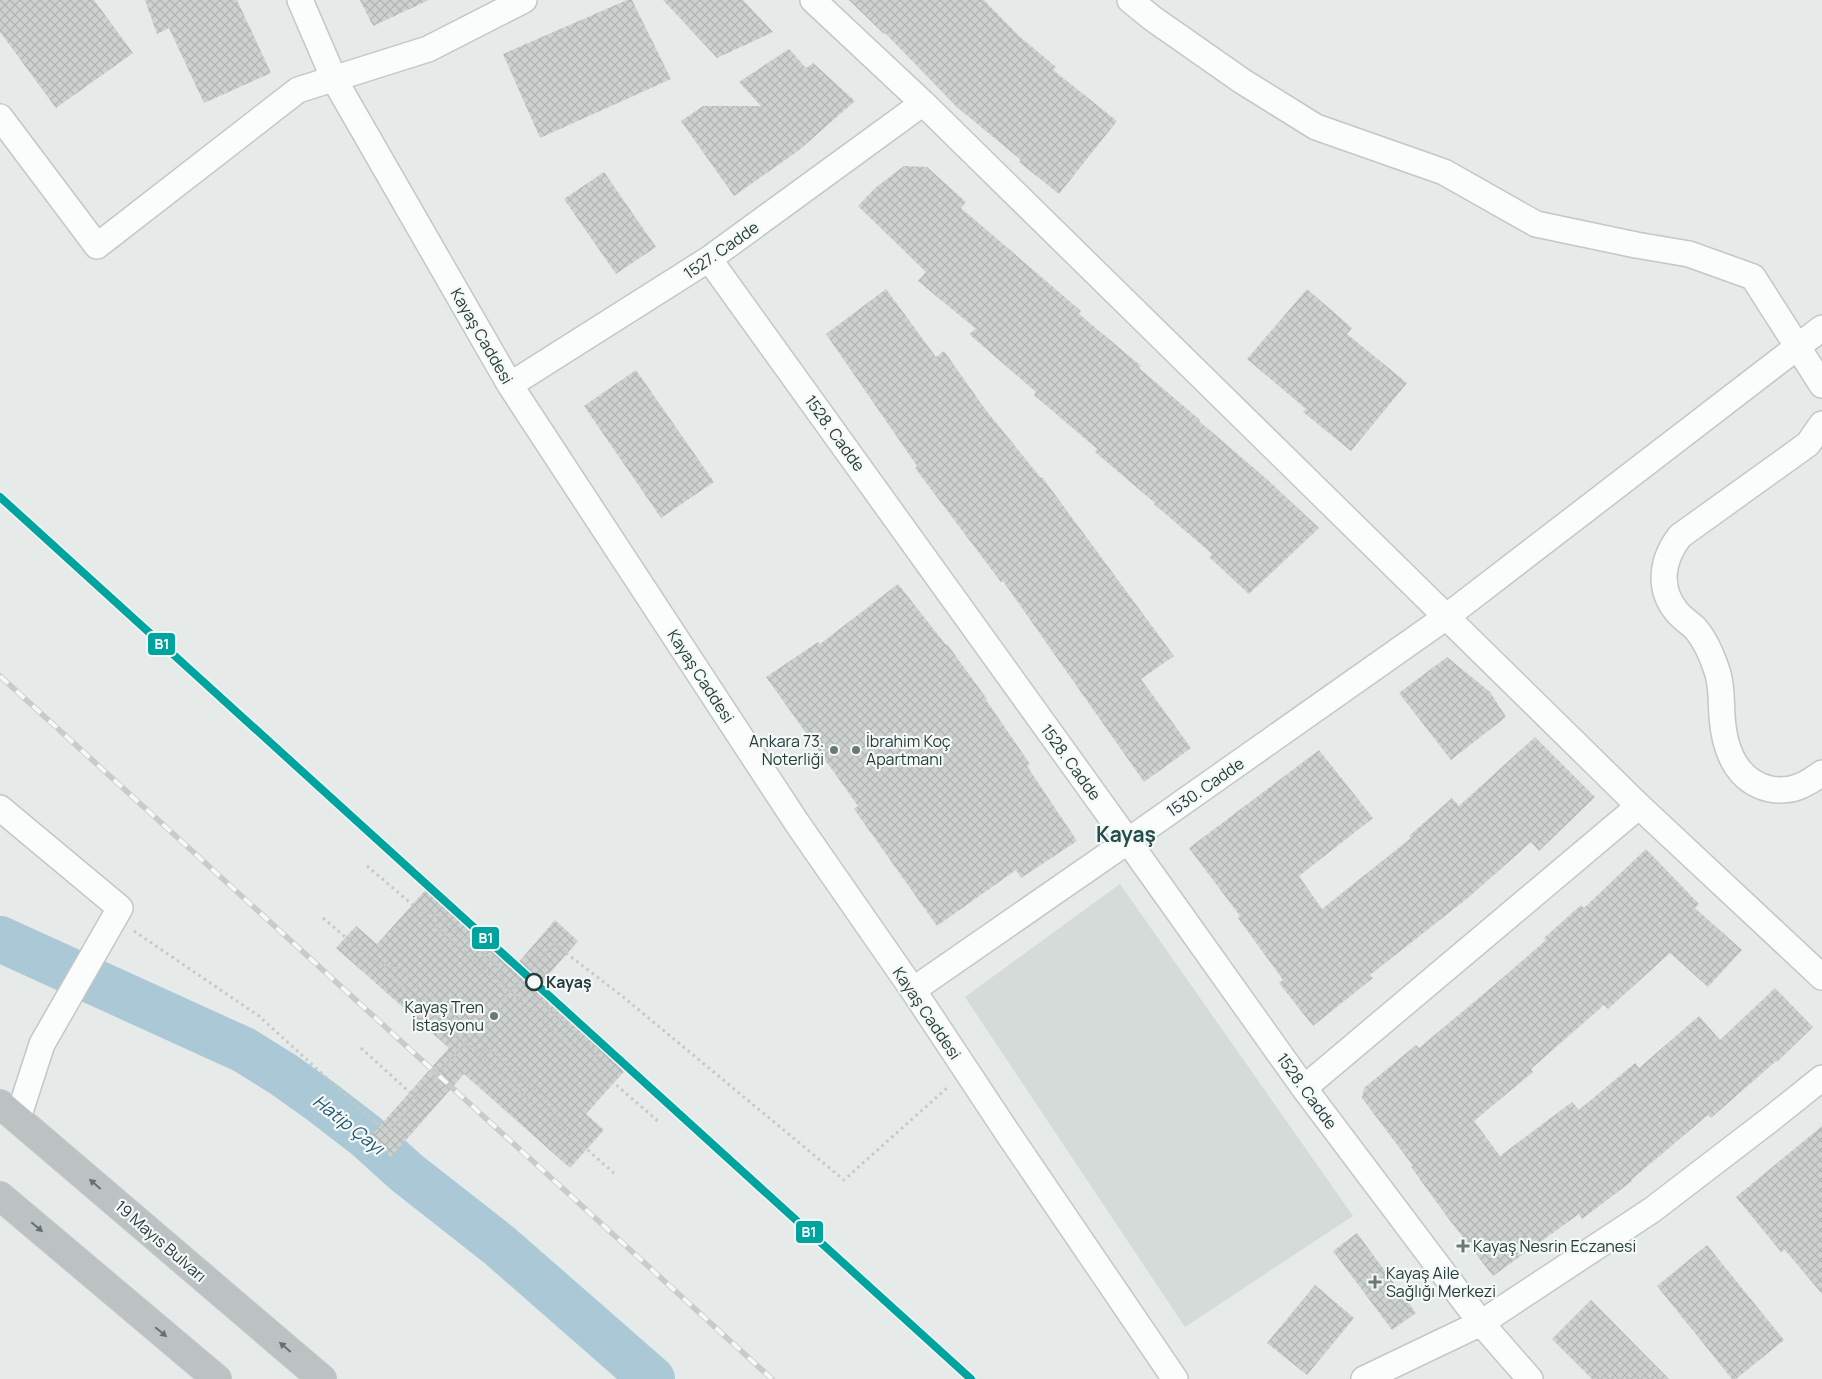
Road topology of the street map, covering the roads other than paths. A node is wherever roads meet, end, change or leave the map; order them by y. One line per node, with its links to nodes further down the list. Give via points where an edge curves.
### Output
1 (300, 0): 5 (street, Kayaş Caddesi)
2 (524, 0): 5 (street, via 428,49)
3 (813, 0): 6 (street)
4 (1130, 0): 10 (street, via 1242,81 1316,127 1444,172 1536,224 1689,254 1753,277)
5 (334, 79): 7 (street, via 298,90 97,246); 11 (street, Kayaş Caddesi)
6 (923, 103): 8 (street, 1527. Cadde); 14 (street)
7 (0, 116)
8 (709, 259): 11 (street, 1527. Cadde); 18 (street, 1528. Cadde)
9 (1822, 328): 10 (street, 1530. Cadde)
10 (1799, 347): 12 (street); 14 (street, 1530. Cadde)
11 (510, 385): 20 (street, Kayaş Caddesi, via 797,823)
12 (1822, 385)
13 (1822, 424): 15 (street, via 1808,444 1680,536 1666,558 1664,579 1675,611 1693,627 1712,656 1719,675 1725,737 1737,768 1754,783 1775,790 1808,784)
14 (1446, 617): 16 (street); 18 (street, 1530. Cadde)
15 (1822, 772)
16 (1640, 806): 19 (street); 22 (street)
17 (0, 808): 23 (street, via 120,908 42,1044)
18 (1128, 841): 20 (street, 1530. Cadde); 22 (street, 1528. Cadde)
19 (1822, 977)
20 (913, 990): 28 (street, Kayaş Caddesi)
21 (1822, 1078): 25 (street, via 1652,1210)
22 (1304, 1088): 25 (street, 1528. Cadde)
23 (9, 1111): 27 (highway, 19 Mayıs Bulvarı, one-way to 23)
24 (0, 1196): 26 (highway, one-way to 26)
25 (1481, 1323): 29 (street); 30 (street, 1528. Cadde)
26 (217, 1379)
27 (322, 1379)
28 (1175, 1379)
29 (1364, 1379)
30 (1530, 1379)

